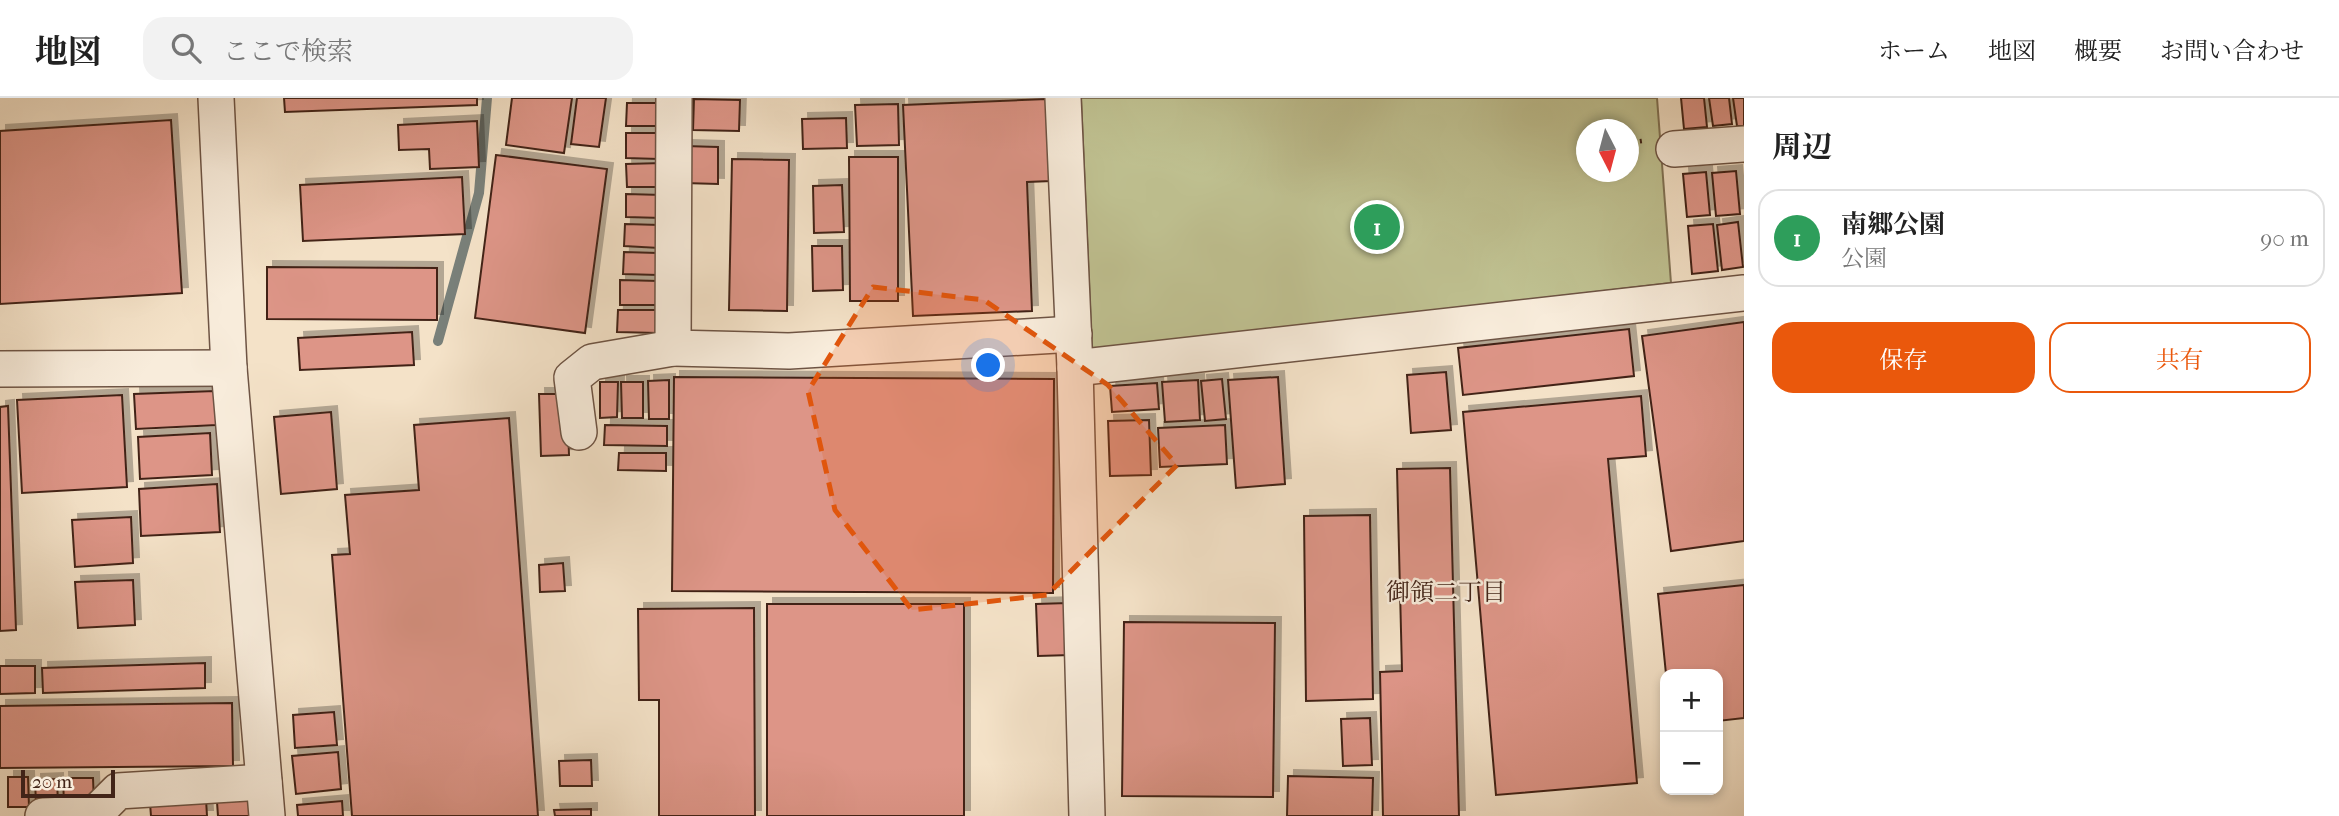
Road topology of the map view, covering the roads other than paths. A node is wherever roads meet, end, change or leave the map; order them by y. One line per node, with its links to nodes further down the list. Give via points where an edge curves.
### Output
1 (216, 98): 9 (street)
2 (674, 98): 7 (street)
3 (1063, 98): 8 (street)
4 (1744, 144): 5 (street)
5 (1674, 149)
6 (1744, 293): 8 (street)
7 (673, 348): 8 (street); 11 (street, via 592,362 572,378)
8 (1074, 351): 14 (street)
9 (229, 368): 10 (street); 12 (street)
10 (0, 369)
11 (579, 432)
12 (265, 799): 13 (street, via 118,791 95,814)
13 (43, 816)
14 (1087, 816)

